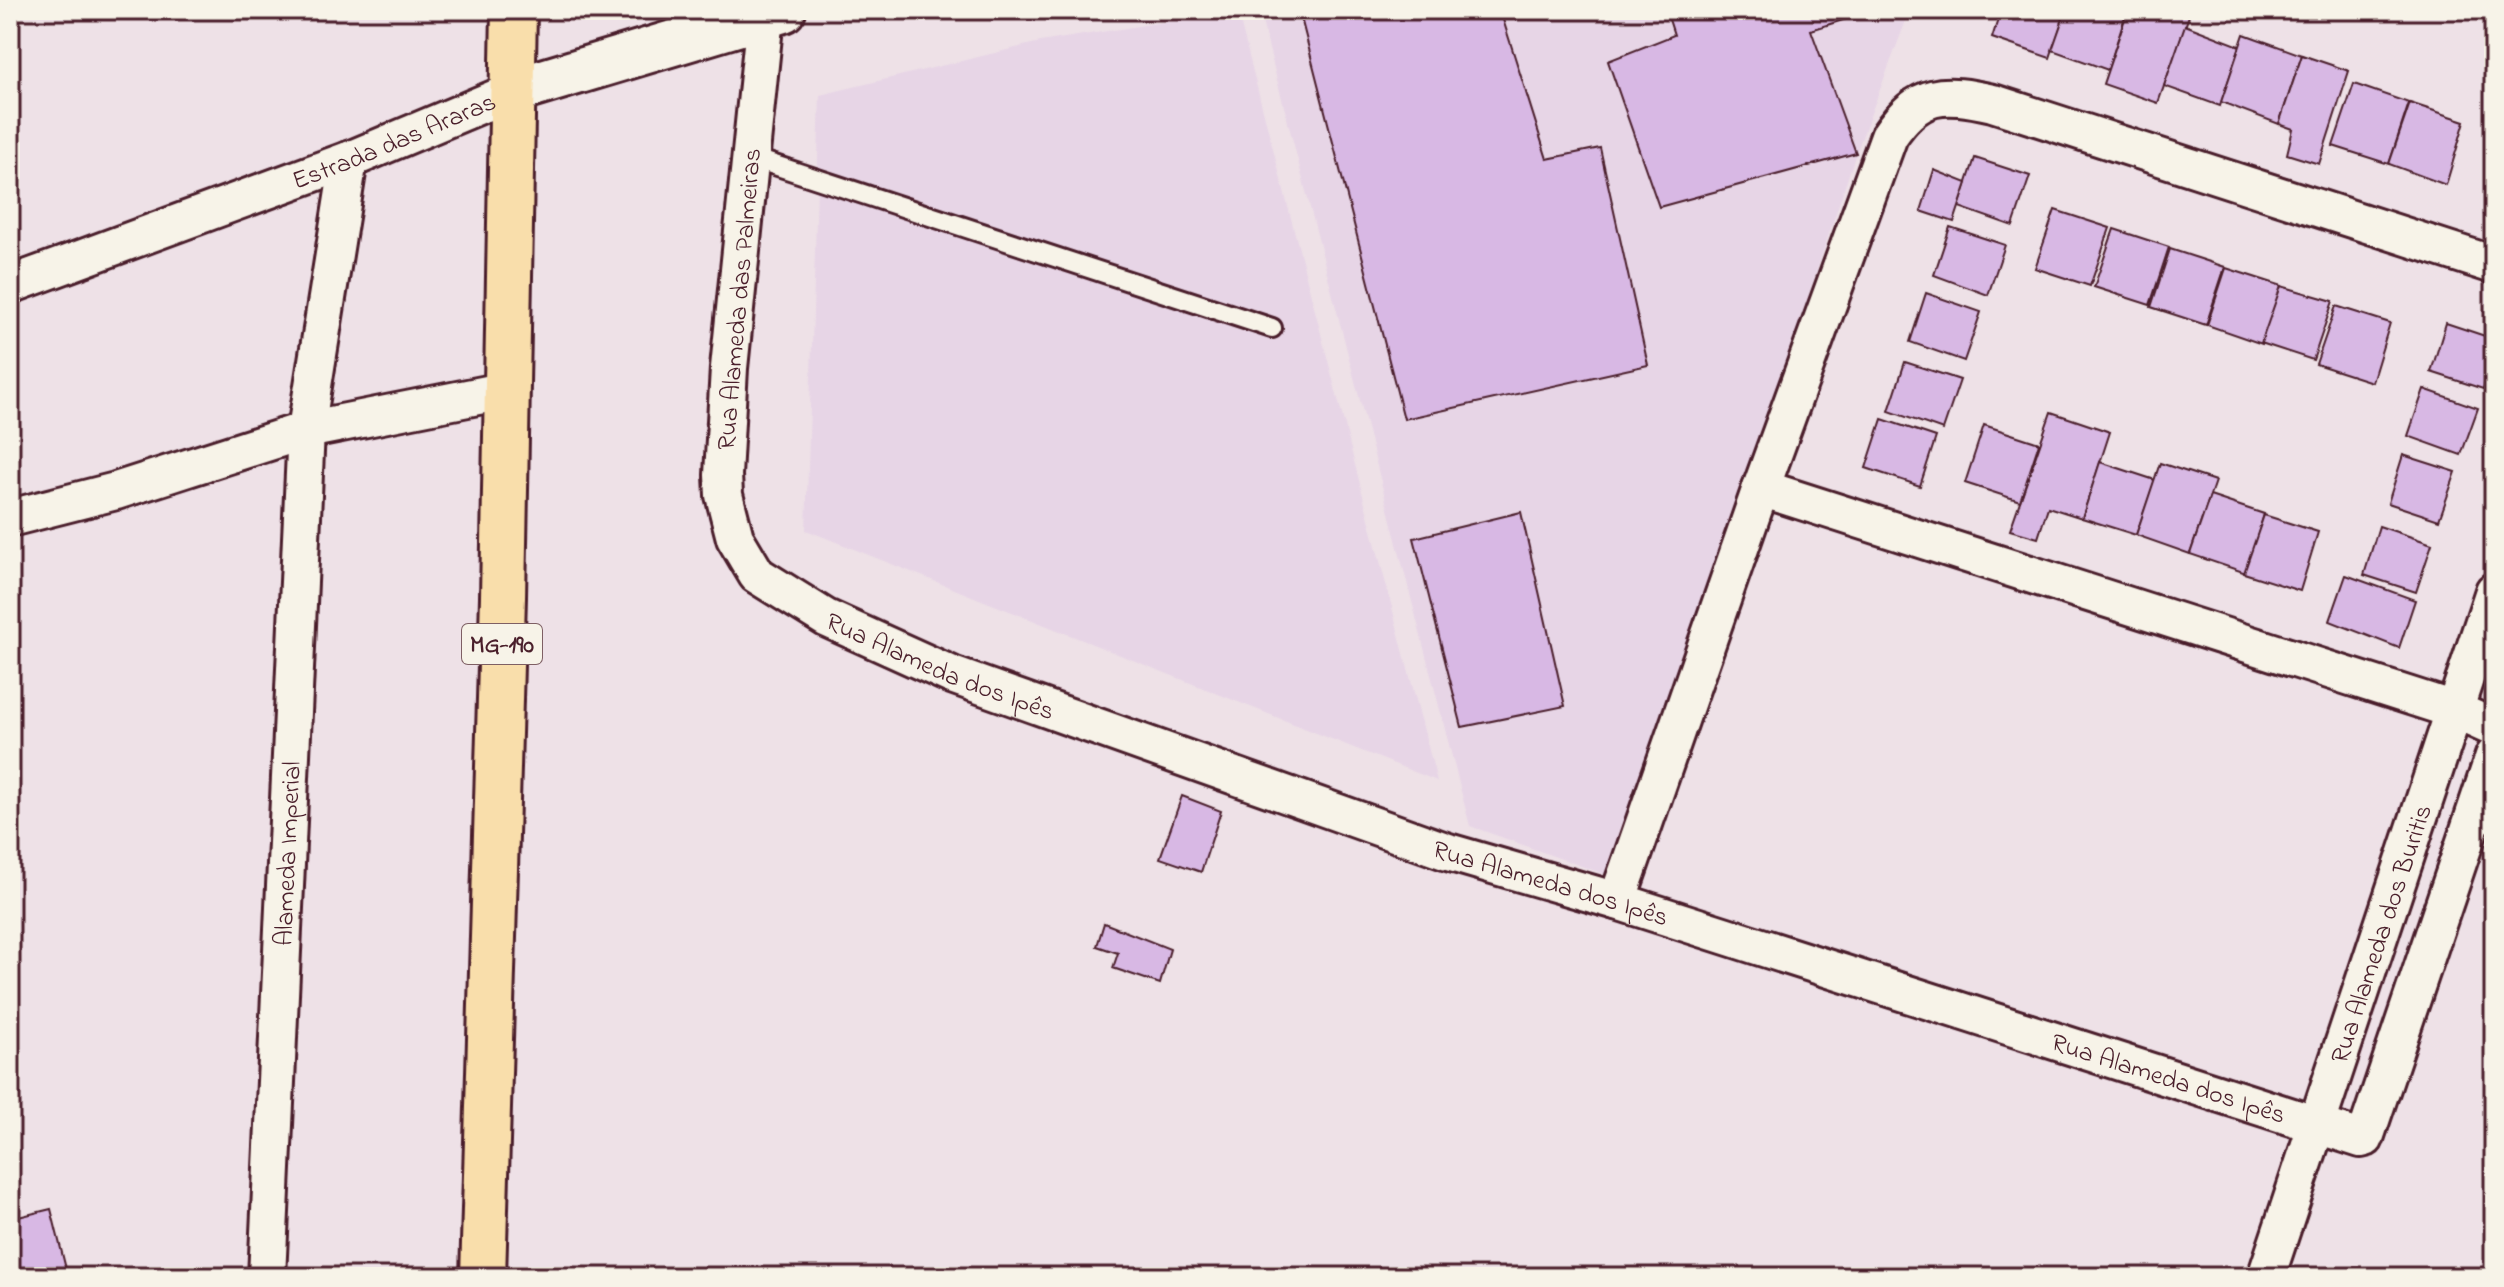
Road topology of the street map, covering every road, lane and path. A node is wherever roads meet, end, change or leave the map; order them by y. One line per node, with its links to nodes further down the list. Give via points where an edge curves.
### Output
1 (514, 10): 3 (main road, MG-190)
2 (774, 13): 3 (street, Estrada das Araras); 4 (street, Rua Alameda das Palmeiras)
3 (513, 91): 5 (street, Estrada das Araras); 9 (main road, MG-190)
4 (750, 157): 8 (lane); 13 (street, Rua Alameda das Palmeiras, via 723,475 735,538)
5 (349, 160): 7 (street, Estrada das Araras); 10 (street, Alameda Imperial)
6 (2494, 265): 11 (street, via 1993,103 1954,97 1926,100 1902,117 1889,136)
7 (10, 285)
8 (1272, 328)
9 (508, 390): 10 (street); 22 (main road, MG-190)
10 (306, 430): 12 (street, via 116,491); 21 (street, Alameda Imperial)
11 (1761, 488): 15 (street); 18 (street)
12 (10, 518)
13 (757, 575): 18 (street, Rua Alameda dos Ipês, via 826,618 952,675 1448,852)
14 (2494, 591): 15 (street, Rua Alameda dos Buritis)
15 (2454, 710): 16 (street); 19 (street, Rua Alameda dos Buritis)
16 (2494, 728)
17 (2494, 756): 20 (street, Rua Alameda dos Buritis)
18 (1617, 901): 19 (street, Rua Alameda dos Ipês)
19 (2316, 1123): 20 (street, Rua Alameda dos Ipês); 23 (street, Rua Alameda dos Buritis)
20 (2364, 1138)
21 (267, 1277)
22 (483, 1277)
23 (2266, 1277)

